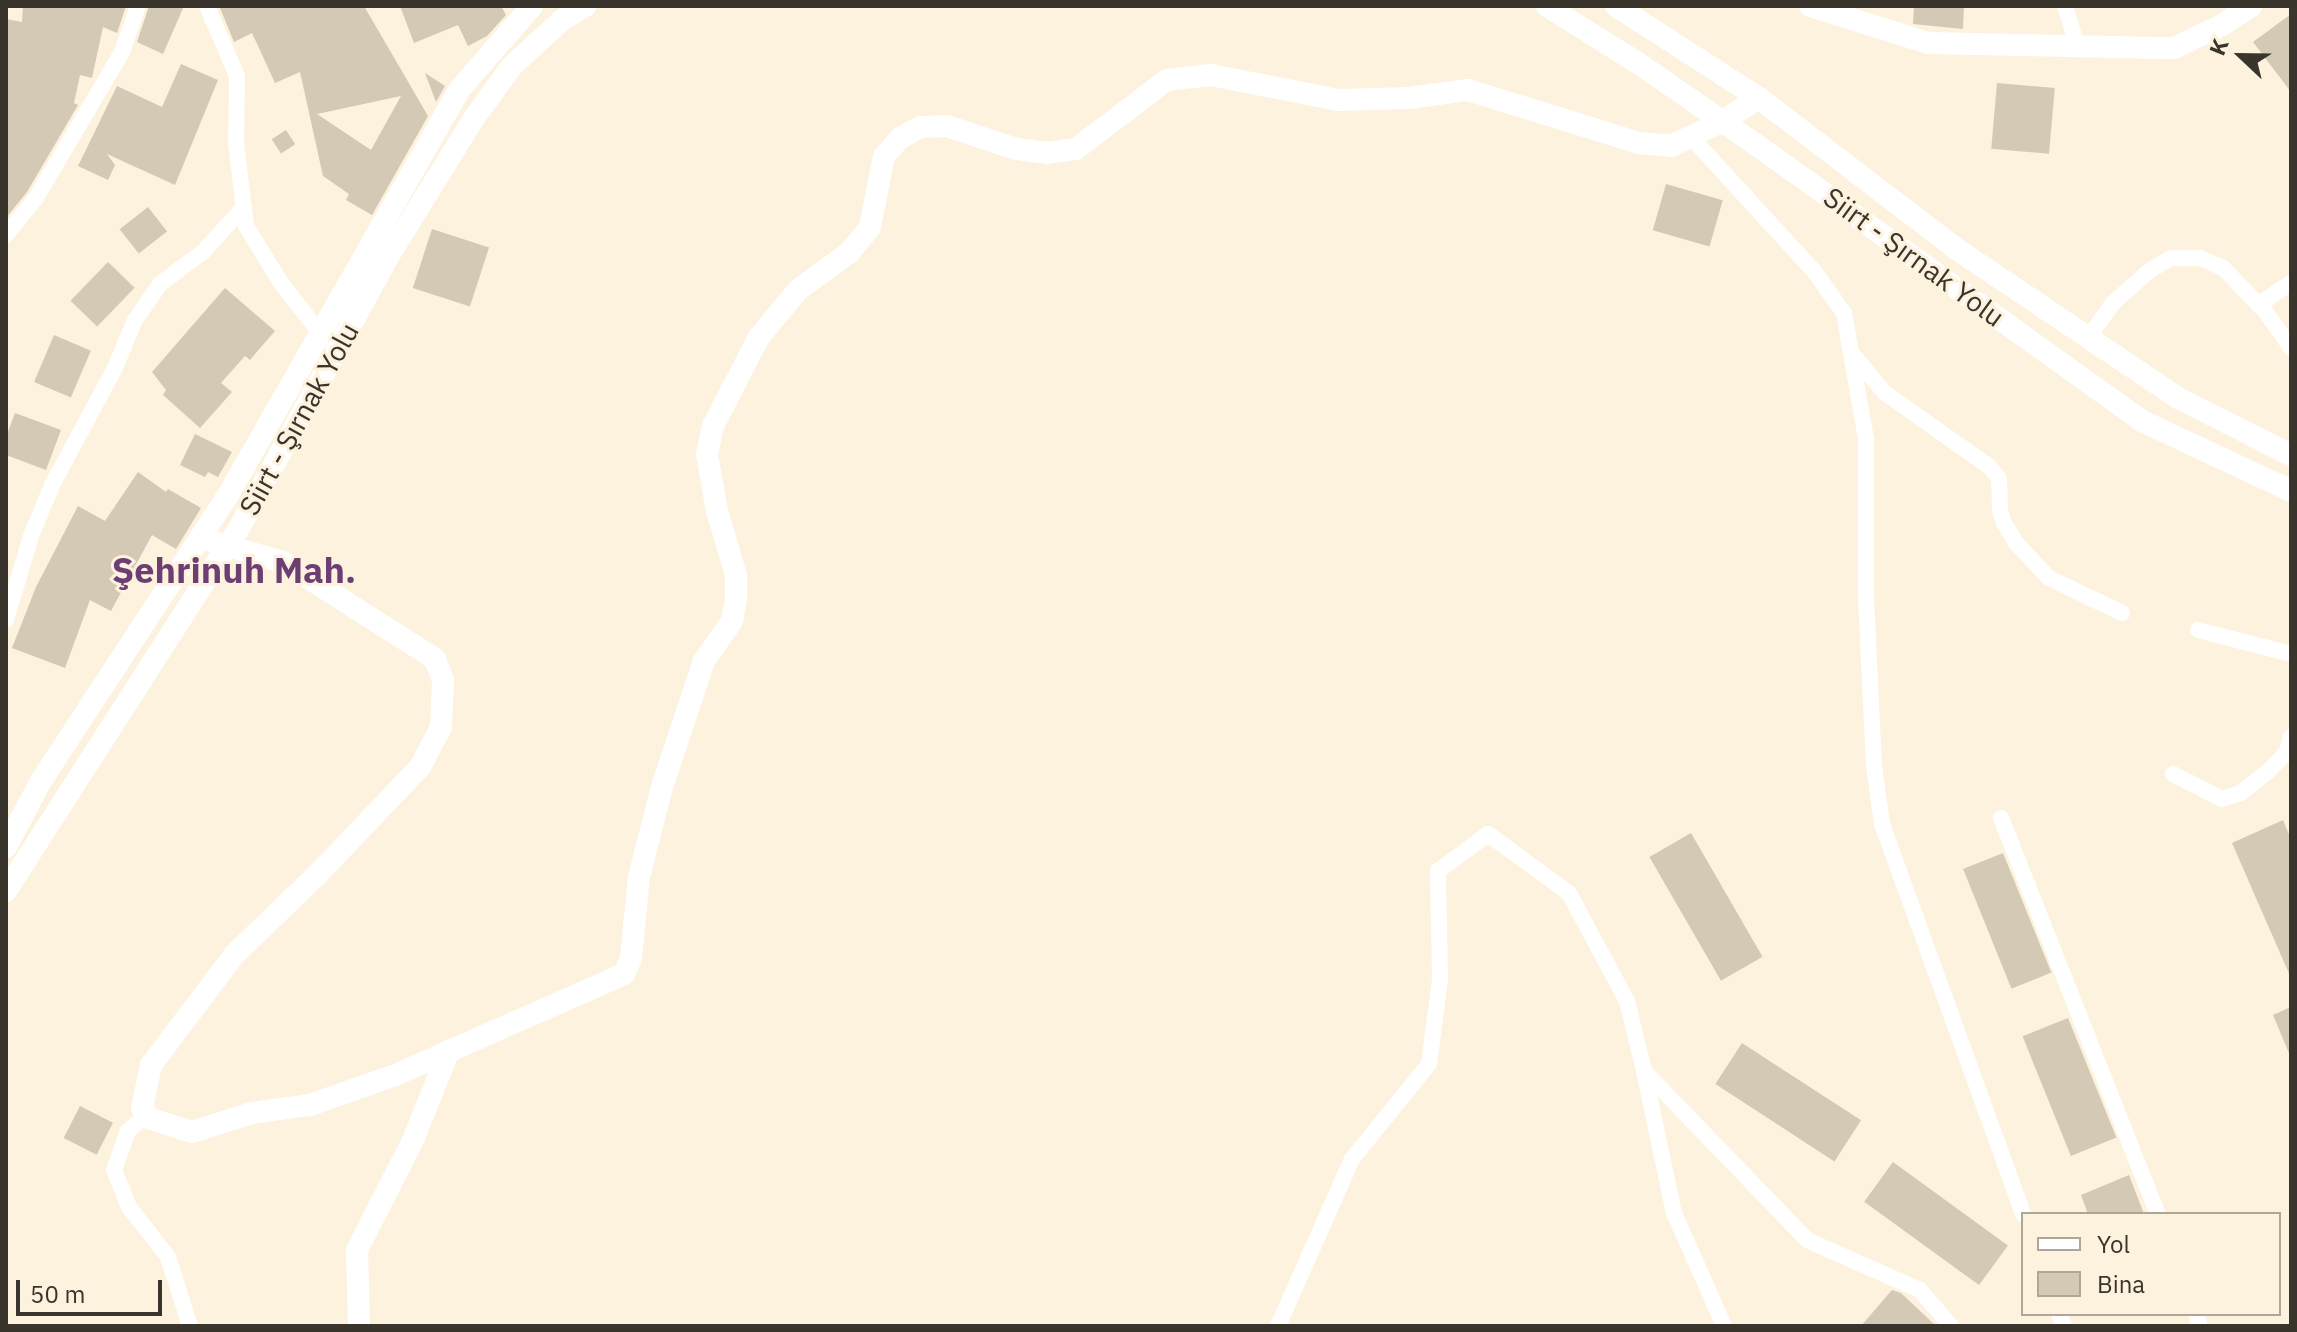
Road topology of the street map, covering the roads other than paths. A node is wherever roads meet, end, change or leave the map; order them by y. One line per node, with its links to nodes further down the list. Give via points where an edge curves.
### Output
1 (138, 6): 15 (street, via 122,52 36,198)
2 (207, 6): 14 (street, via 237,76 236,144)
3 (532, 6): 18 (street, Siirt - Şırnak Yolu, via 459,90)
4 (585, 6): 25 (street, Siirt - Şırnak Yolu, via 512,66 474,118 391,252)
5 (1547, 6): 12 (street, Siirt - Şırnak Yolu)
6 (1616, 6): 11 (street, Siirt - Şırnak Yolu)
7 (1810, 6): 10 (street, via 1928,43)
8 (2065, 6): 10 (street)
9 (2251, 6): 10 (street, via 2174,48)
10 (2077, 45)
11 (1759, 98): 12 (street); 19 (street, Siirt - Şırnak Yolu, via 1955,248)
12 (1723, 121): 13 (street); 23 (street, Siirt - Şırnak Yolu, via 2144,422)
13 (1691, 137): 21 (street, via 1814,271 1844,313); 36 (street, via 1671,146 1639,143 1468,90 1338,100 1211,75 1167,80 1076,149 1016,149 947,126 921,127 900,138 884,156 870,227 850,252 798,290 759,337 713,426 707,454 736,575 736,598 732,621 704,661 662,787 639,877 631,958 624,974)
14 (244, 207): 18 (street, via 246,226); 27 (street, via 203,252 161,283 135,320 52,485)
15 (6, 235)
16 (2291, 283): 17 (street)
17 (2258, 305): 19 (street, via 2223,268 2200,258 2171,258 2113,303); 20 (street)
18 (320, 333): 24 (street, Siirt - Şırnak Yolu)
19 (2088, 338): 22 (street, Siirt - Şırnak Yolu, via 2178,398)
20 (2291, 348)
21 (1854, 356): 26 (street, via 1885,393 1990,467 1999,479 2004,523 2049,578); 39 (street, via 1866,439 1866,614 1882,824)
22 (2291, 455)
23 (2291, 491)
24 (200, 538): 25 (street); 32 (street, Siirt - Şırnak Yolu, via 41,781)
25 (228, 545): 35 (street, Siirt - Şırnak Yolu); 38 (street, via 283,562 435,659 443,680 441,727 420,767 234,955 151,1065 142,1108)
26 (2122, 613)
27 (6, 620)
28 (2198, 630): 29 (street)
29 (2291, 654)
30 (2289, 752): 31 (street, via 2241,793 2222,799)
31 (2173, 774)
32 (15, 810): 34 (street, Siirt - Şırnak Yolu)
33 (2001, 818): 40 (street)
34 (6, 847)
35 (6, 891)
36 (449, 1051): 38 (street, via 310,1105 252,1113 192,1132); 42 (street, via 413,1140 357,1250)
37 (1644, 1071): 43 (street, via 1627,1001 1569,893 1488,834 1438,871 1440,979 1429,1064 1352,1159); 44 (street, via 1674,1213); 45 (street, via 1807,1240 1920,1290)
38 (147, 1114): 41 (street, via 128,1131 114,1170 129,1207 168,1257)
39 (2022, 1212)
40 (2157, 1212)
41 (190, 1326)
42 (359, 1326)
43 (1278, 1326)
44 (1724, 1326)
45 (1951, 1326)

